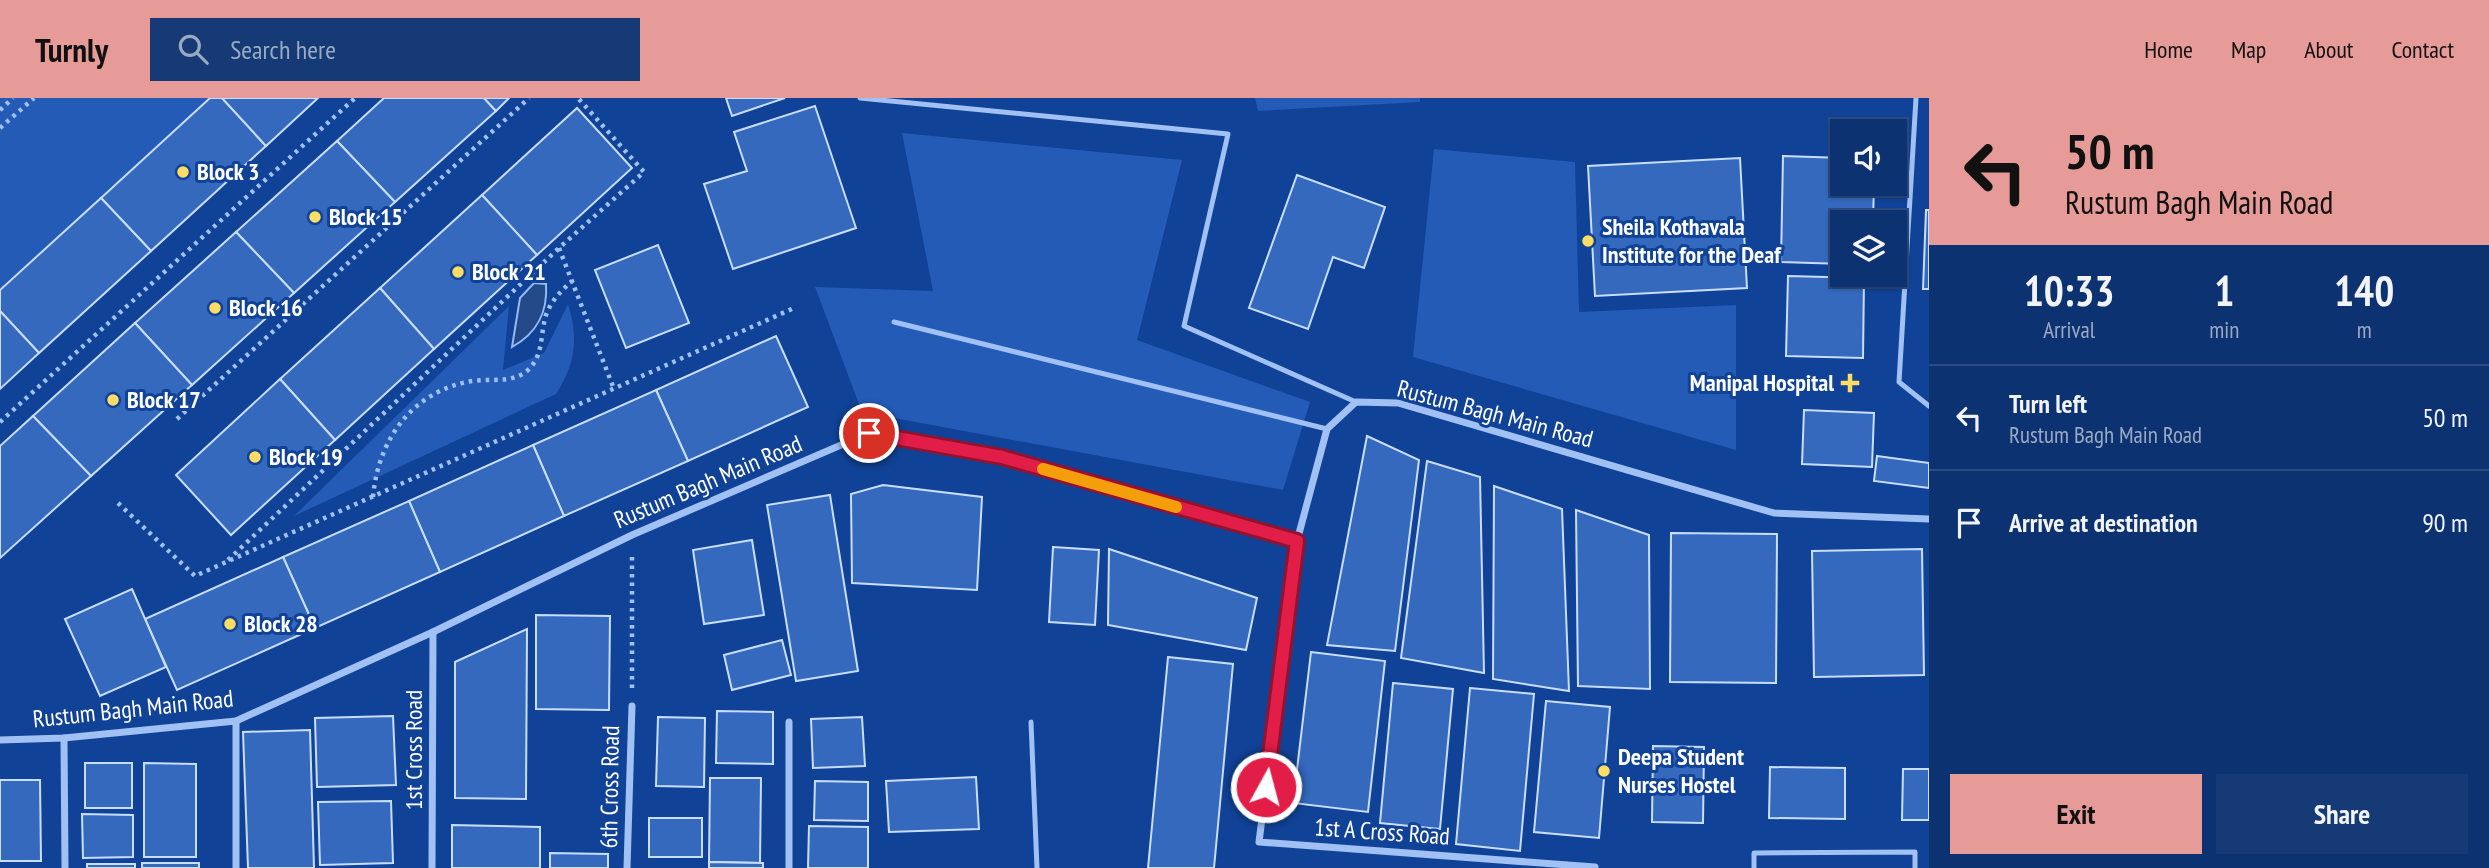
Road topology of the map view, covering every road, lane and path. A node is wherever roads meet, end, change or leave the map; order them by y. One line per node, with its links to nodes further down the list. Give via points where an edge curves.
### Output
1 (13, 98): 8 (path)
2 (34, 98): 9 (path)
3 (355, 98): 18 (path)
4 (529, 98): 17 (path)
5 (579, 98): 10 (path, via 644,172)
6 (860, 98): 15 (lane, via 1228,134 1184,326)
7 (1916, 98): 16 (lane, via 1899,382)
8 (0, 110)
9 (0, 128)
10 (559, 248): 11 (path); 25 (path)
11 (572, 281): 14 (path); 20 (path, via 547,313 540,351 528,369 509,380 451,386 410,411 383,450)
12 (794, 309): 14 (path)
13 (894, 322): 19 (lane)
14 (614, 389): 20 (path)
15 (1356, 402): 19 (street); 22 (street, Rustum Bagh Main Road, via 1398,403 1774,513)
16 (1929, 406)
17 (177, 419)
18 (0, 422)
19 (1327, 429): 24 (street)
20 (373, 497): 25 (path)
21 (118, 503): 25 (path, via 195,576)
22 (1929, 519)
23 (632, 535): 24 (street, Rustum Bagh Main Road, via 869,433 1002,457); 26 (street, Rustum Bagh Main Road); 27 (path)
24 (1297, 541): 33 (street, 1st A Cross Road, via 1259,842)
25 (225, 563)
26 (433, 632): 28 (street, Rustum Bagh Main Road); 36 (street, 1st Cross Road)
27 (632, 706): 37 (street, 6th Cross Road)
28 (236, 721): 31 (street, Rustum Bagh Main Road); 35 (street)
29 (789, 722): 38 (street)
30 (1031, 722): 39 (lane)
31 (64, 738): 32 (street, Rustum Bagh Main Road); 34 (street)
32 (0, 740)
33 (1595, 867)
34 (65, 868)
35 (236, 868)
36 (432, 868)
37 (628, 868)
38 (789, 868)
39 (1037, 868)
40 (1754, 868): 41 (lane, via 1754,853 1914,852)
41 (1915, 868)

